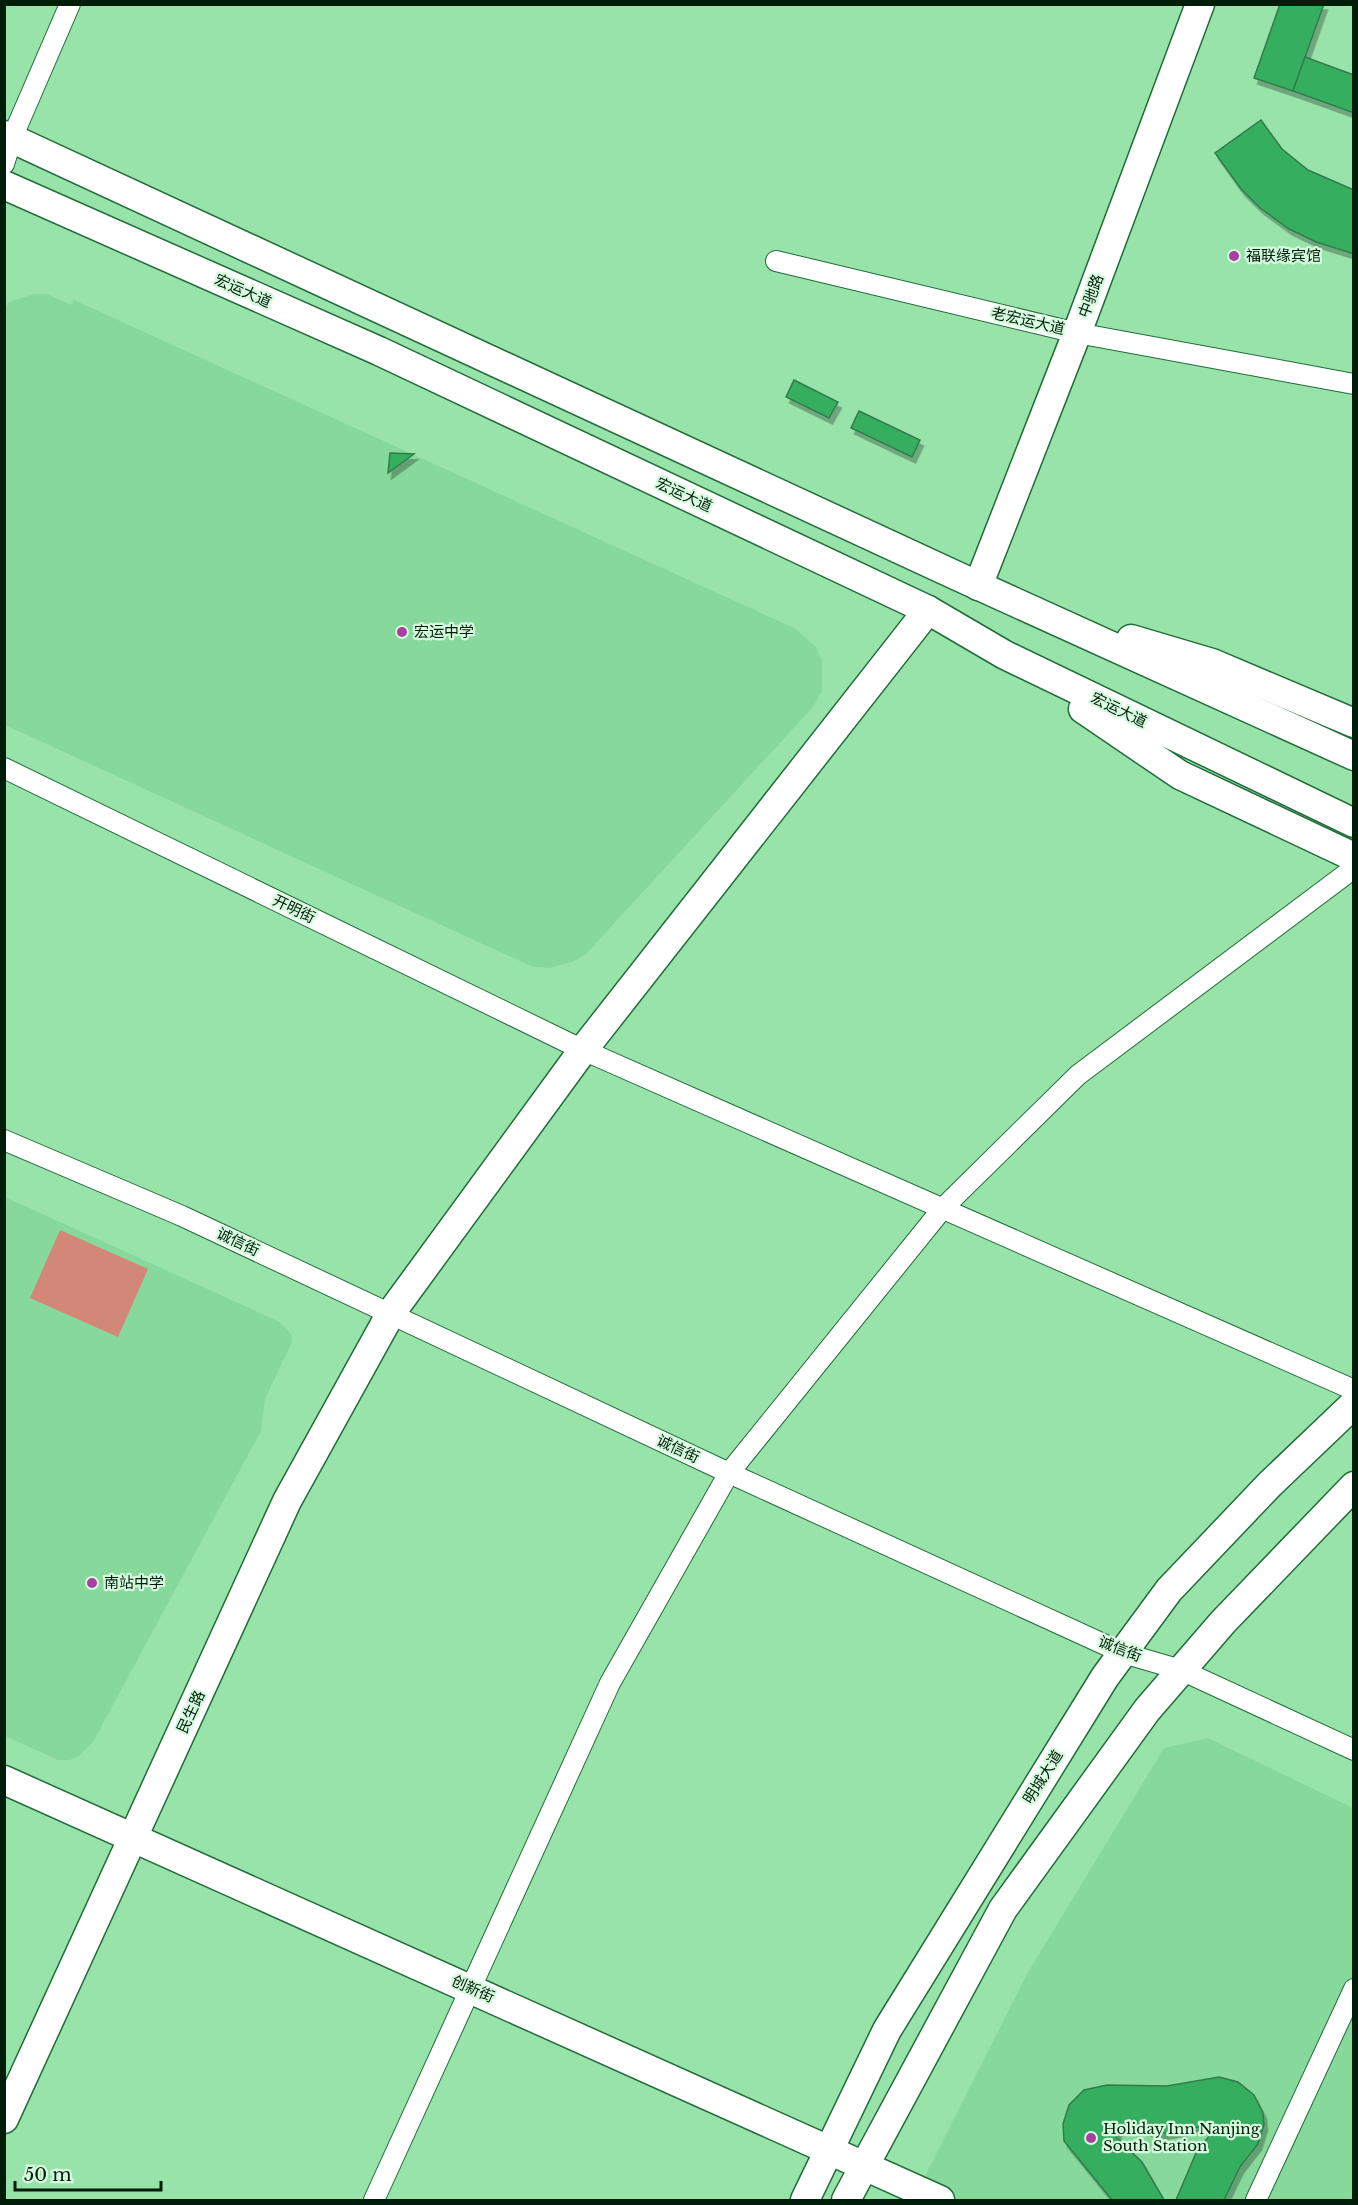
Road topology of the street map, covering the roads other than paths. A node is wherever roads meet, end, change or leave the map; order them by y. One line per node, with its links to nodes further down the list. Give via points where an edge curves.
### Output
1 (70, 4): 3 (street)
2 (1200, 4): 6 (main road, 中驰路)
3 (7, 145): 8 (main road)
4 (4, 185): 10 (main road, 宏运大道, via 378,351)
5 (776, 261): 6 (street, 老宏运大道)
6 (1077, 333): 7 (street, 老宏运大道); 8 (main road, 中驰路)
7 (1353, 384)
8 (978, 586): 9 (main road)
9 (1025, 607): 12 (main road, via 1212,663); 13 (main road)
10 (928, 610): 11 (main road, 宏运大道); 18 (main road, 民生路)
11 (1005, 655): 15 (main road, 宏运大道); 16 (main road, via 1180,775)
12 (1353, 723)
13 (1353, 756)
14 (4, 768): 18 (street, 开明街)
15 (1353, 823)
16 (1353, 857)
17 (1353, 867): 20 (street, via 1078,1075)
18 (583, 1050): 20 (street, 开明街); 21 (main road, 民生路)
19 (4, 1140): 21 (street, 诚信街, via 182,1216)
20 (943, 1209): 22 (street, 开明街); 24 (street)
21 (391, 1313): 24 (street, 诚信街); 30 (main road, 民生路, via 288,1501)
22 (1353, 1390)
23 (1353, 1404): 26 (main road, 明城大道, via 1169,1590)
24 (729, 1473): 26 (street, 诚信街); 31 (street, via 609,1683)
25 (1353, 1486): 27 (main road)
26 (1123, 1653): 27 (street, 诚信街); 34 (main road, 明城大道, via 1098,1687 887,2030)
27 (1181, 1670): 28 (street, 诚信街); 35 (main road, via 1147,1710 1003,1909)
28 (1353, 1749)
29 (4, 1780): 30 (main road, 创新街)
30 (133, 1838): 31 (main road, 创新街); 33 (main road, 民生路)
31 (471, 1988): 34 (main road, 创新街); 36 (street)
32 (1353, 1989): 40 (street)
33 (4, 2119)
34 (829, 2150): 35 (main road, 创新街); 37 (main road, 明城大道)
35 (864, 2166): 38 (main road); 39 (main road, 创新街)
36 (374, 2200)
37 (805, 2200)
38 (846, 2200)
39 (940, 2200)
40 (1256, 2200)

